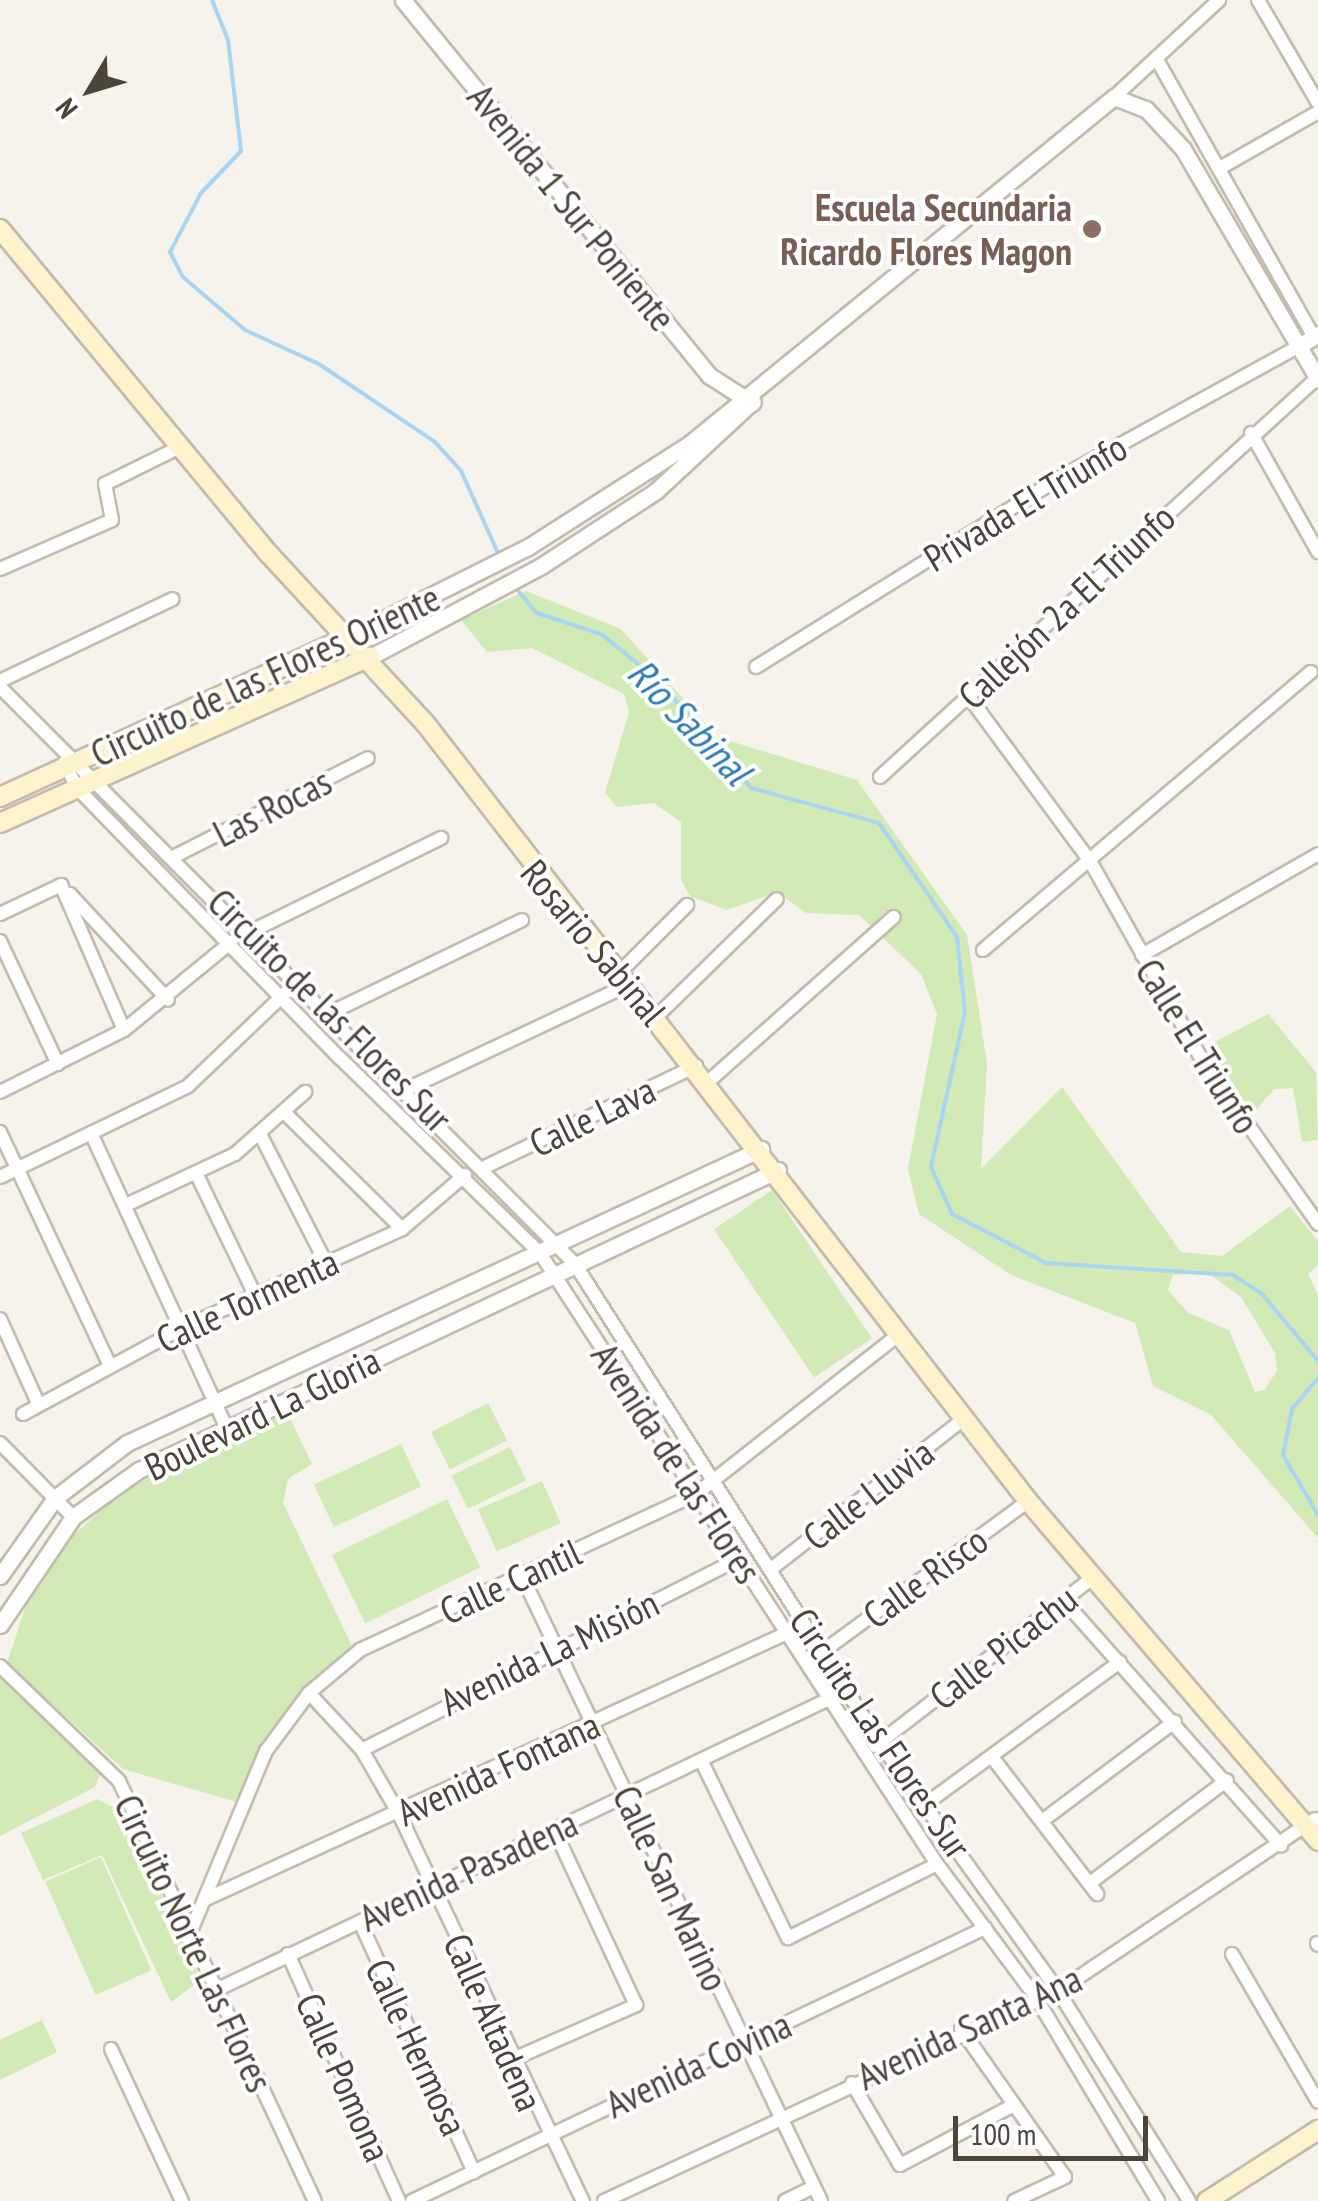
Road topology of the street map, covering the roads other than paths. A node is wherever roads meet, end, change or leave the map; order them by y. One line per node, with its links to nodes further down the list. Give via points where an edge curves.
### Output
1 (402, 0): 13 (street, Avenida 1 Sur Poniente, via 710,376)
2 (1219, 0): 4 (street)
3 (1258, 0): 6 (street)
4 (1156, 58): 5 (street); 8 (street)
5 (1114, 97): 11 (street, via 1146,109 1182,149); 13 (street)
6 (1318, 103)
7 (1318, 112): 8 (street)
8 (1220, 168): 10 (street)
9 (0, 228): 15 (main road, Rosario Sabinal)
10 (1316, 336): 11 (street)
11 (1299, 346): 12 (street); 23 (street, Privada El Triunfo, via 1061,477)
12 (1318, 378): 14 (street, Callejón 2a El Triunfo)
13 (748, 401): 16 (street, Circuito de las Flores Oriente); 17 (street, Circuito de las Flores Oriente)
14 (1252, 433): 18 (street); 26 (street, Callejón 2a El Triunfo)
15 (178, 448): 19 (street, via 105,484 112,520); 21 (main road, Rosario Sabinal)
16 (642, 475): 17 (street); 21 (street, Circuito de las Flores Oriente, via 454,588)
17 (656, 491): 22 (street, Circuito de las Flores Oriente, via 541,566)
18 (1318, 552)
19 (0, 570)
20 (174, 599): 25 (street)
21 (350, 636): 22 (main road, Rosario Sabinal); 28 (main road, Circuito de las Flores Oriente)
22 (370, 657): 30 (main road); 49 (main road, Rosario Sabinal)
23 (756, 666)
24 (1311, 672): 36 (street)
25 (0, 684): 28 (street)
26 (969, 697): 29 (street, Callejón 2a El Triunfo); 36 (street, Calle El Triunfo)
27 (368, 758): 34 (street, Las Rocas)
28 (69, 760): 30 (street); 31 (main road, Circuito de las Flores Oriente)
29 (880, 777)
30 (87, 784): 32 (main road); 34 (street, Circuito de las Flores Sur); 45 (street)
31 (0, 797)
32 (0, 824)
33 (441, 838): 43 (street)
34 (176, 856): 43 (street, Circuito de las Flores Sur)
35 (1316, 859): 47 (street)
36 (1090, 861): 46 (street); 47 (street, Calle El Triunfo)
37 (61, 885): 40 (street); 51 (street); 54 (street)
38 (778, 899): 53 (street)
39 (687, 905): 49 (street)
40 (0, 914)
41 (894, 917): 56 (street, Calle Lava)
42 (522, 920): 52 (street)
43 (252, 932): 48 (street, Circuito de las Flores Sur)
44 (0, 941): 55 (street)
45 (232, 942): 50 (street); 51 (street)
46 (983, 950)
47 (1142, 955): 72 (street, Calle El Triunfo)
48 (299, 980): 50 (street); 52 (street, Circuito de las Flores Sur)
49 (623, 980): 53 (main road, Rosario Sabinal); 57 (street)
50 (283, 998): 62 (street, via 188,1086); 69 (street)
51 (168, 1000): 54 (street)
52 (332, 1012): 57 (street, Circuito de las Flores Sur)
53 (655, 1018): 56 (main road, Rosario Sabinal)
54 (124, 1030): 55 (street)
55 (58, 1064): 58 (street)
56 (703, 1073): 64 (main road, Rosario Sabinal); 65 (street, Calle Lava)
57 (409, 1088): 65 (street, Circuito de las Flores Sur)
58 (0, 1092)
59 (306, 1092): 60 (street)
60 (286, 1115): 63 (street); 73 (street)
61 (0, 1132): 66 (street)
62 (92, 1133): 66 (street); 71 (street)
63 (261, 1136): 68 (street); 76 (street)
64 (761, 1149): 67 (main road, Rosario Sabinal); 74 (street, Boulevard La Gloria)
65 (487, 1166): 74 (street, Circuito de las Flores Sur)
66 (16, 1169): 70 (street); 83 (street)
67 (778, 1170): 77 (street, Boulevard La Gloria); 82 (main road, Rosario Sabinal)
68 (197, 1176): 71 (street); 79 (street)
69 (464, 1176): 73 (street, Calle Tormenta); 75 (street)
70 (0, 1177)
71 (126, 1205): 81 (street)
72 (1318, 1224)
73 (402, 1229): 76 (street, Calle Tormenta)
74 (559, 1243): 75 (street, Boulevard La Gloria); 77 (street, Circuito de las Flores Sur)
75 (540, 1252): 78 (street); 84 (street, Boulevard La Gloria)
76 (326, 1263): 79 (street, Calle Tormenta)
77 (575, 1264): 78 (street, Boulevard La Gloria); 90 (street, Circuito Las Flores Sur)
78 (555, 1274): 88 (street, Boulevard La Gloria); 91 (street, Avenida de las Flores)
79 (254, 1295): 81 (street, Calle Tormenta)
80 (0, 1319): 85 (street)
81 (182, 1328): 83 (street, Calle Tormenta); 84 (street)
82 (899, 1334): 87 (main road, Rosario Sabinal); 90 (street, Calle Cantil)
83 (109, 1364): 85 (street, Calle Tormenta)
84 (215, 1400): 88 (street); 92 (street, Boulevard La Gloria, via 127,1443)
85 (37, 1401): 86 (street, Calle Tormenta)
86 (23, 1414)
87 (964, 1419): 93 (main road, Rosario Sabinal); 96 (street, Calle Lluvia)
88 (228, 1429): 94 (street, Boulevard La Gloria, via 139,1470)
89 (0, 1442): 92 (street)
90 (713, 1479): 91 (street, Calle Cantil); 96 (street, Circuito Las Flores Sur)
91 (696, 1494): 95 (street, Avenida de las Flores); 98 (street, Calle Cantil)
92 (54, 1498): 94 (street); 97 (street, Boulevard La Gloria)
93 (1028, 1501): 99 (main road, Rosario Sabinal); 104 (street, Calle Risco)
94 (73, 1517): 101 (street, Boulevard La Gloria)
95 (739, 1558): 102 (street, Avenida de las Flores); 103 (street, Avenida La Misión)
96 (771, 1569): 104 (street, Circuito Las Flores Sur)
97 (0, 1576)
98 (522, 1576): 103 (street, Calle San Marino); 107 (street, Calle Cantil, via 360,1650)
99 (1094, 1577): 100 (street, Calle Picachu); 121 (main road, Rosario Sabinal)
100 (1064, 1601): 105 (street); 111 (street, Calle Picachu)
101 (0, 1625)
102 (787, 1633): 108 (street, Avenida de las Flores); 110 (street, Avenida Fontana)
103 (560, 1648): 110 (street, Calle San Marino); 112 (street, Avenida La Misión)
104 (822, 1652): 111 (street, Circuito Las Flores Sur)
105 (1120, 1662): 109 (street); 114 (street)
106 (0, 1666): 130 (street, Circuito Norte Las Flores, via 119,1781)
107 (309, 1693): 112 (street, Calle Altadena); 127 (street, Calle Cantil, via 266,1751)
108 (829, 1699): 113 (street, Avenida de las Flores); 115 (street, Avenida Pasadena)
109 (1174, 1722): 116 (street); 120 (street)
110 (594, 1724): 117 (street, Calle San Marino); 119 (street, Avenida Fontana)
111 (880, 1743): 113 (street, Calle Picachu); 118 (street, Circuito Las Flores Sur)
112 (362, 1750): 119 (street, Calle Altadena)
113 (864, 1753): 125 (street, Circuito Las Flores Sur)
114 (992, 1757): 118 (street); 120 (street)
115 (702, 1762): 117 (street, Avenida Pasadena); 125 (street, via 788,1938)
116 (1227, 1780): 120 (street, via 1093,1888); 124 (street)
117 (628, 1794): 122 (street, Avenida Pasadena); 137 (street, Calle San Marino)
118 (927, 1804): 134 (street, Circuito Las Flores Sur)
119 (399, 1814): 126 (street, Calle Altadena); 127 (street, Avenida Fontana)
120 (1042, 1821)
121 (1313, 1822): 123 (main road, Rosario Sabinal); 124 (street, Avenida Santa Ana)
122 (555, 1831): 126 (street, Avenida Pasadena); 139 (street, via 636,2005)
123 (1318, 1841)
124 (1281, 1845): 134 (street, Avenida Santa Ana)
125 (937, 1864): 129 (street, Circuito Las Flores Sur)
126 (433, 1886): 128 (street, Avenida Pasadena); 139 (street, Calle Altadena)
127 (206, 1899): 130 (street, Calle Cantil)
128 (360, 1922): 131 (street, Avenida Pasadena); 146 (street, Calle Hermosa)
129 (985, 1928): 135 (street, Circuito Las Flores Sur); 137 (street, Avenida Covina)
130 (188, 1938): 133 (street, Circuito Norte Las Flores)
131 (288, 1954): 133 (street, Avenida Pasadena); 150 (street, Calle Pomona)
132 (1232, 1954): 141 (street)
133 (216, 1990): 149 (street, Circuito Norte Las Flores)
134 (1058, 1991): 135 (street, Avenida Santa Ana); 158 (street, Circuito Las Flores Sur)
135 (1035, 1996): 136 (street, Avenida Santa Ana); 157 (street, Circuito Las Flores Sur)
136 (962, 2028): 140 (street, Avenida Santa Ana); 142 (street)
137 (743, 2043): 143 (street, Calle San Marino); 145 (street, Avenida Covina)
138 (112, 2049): 148 (street)
139 (511, 2060): 145 (street, Calle Altadena)
140 (852, 2082): 142 (street, via 900,2164); 143 (street, Avenida Santa Ana)
141 (1318, 2102)
142 (1014, 2105): 156 (street, via 1064,2178)
143 (779, 2114): 147 (street, Calle San Marino); 153 (street, Avenida Santa Ana)
144 (1318, 2130): 159 (main road)
145 (546, 2138): 146 (street, Avenida Covina); 152 (street, Calle Altadena)
146 (474, 2172): 151 (street, Avenida Covina)
147 (814, 2187): 154 (street); 155 (street, Calle San Marino)
148 (182, 2201)
149 (315, 2201)
150 (398, 2201)
151 (412, 2201)
152 (583, 2201)
153 (604, 2201)
154 (785, 2201)
155 (820, 2201)
156 (1014, 2201)
157 (1158, 2201)
158 (1189, 2201)
159 (1207, 2201)

